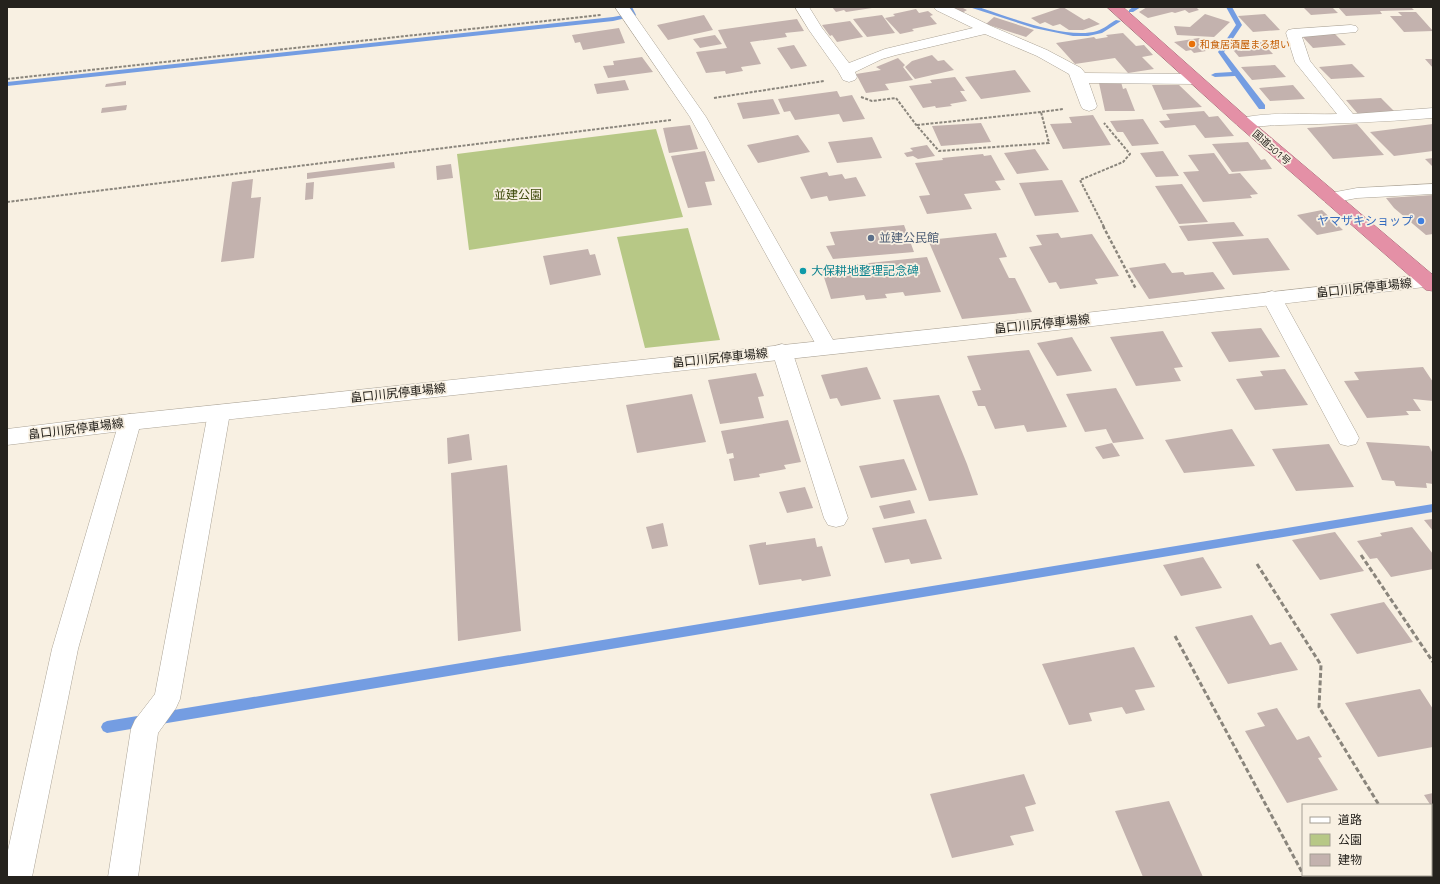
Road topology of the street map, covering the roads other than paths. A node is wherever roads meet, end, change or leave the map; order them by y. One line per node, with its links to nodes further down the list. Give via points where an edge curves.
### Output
1 (802, 7): 5 (street, via 848,74 877,56)
2 (941, 7): 5 (street)
3 (1117, 8): 8 (highway, 国道501号)
4 (624, 10): 17 (street, via 698,117)
5 (986, 29): 7 (street, via 1076,71)
6 (1351, 29): 11 (street, via 1293,32 1303,62)
7 (1079, 78): 8 (street); 9 (street)
8 (1194, 79): 12 (highway, 国道501号)
9 (1090, 106)
10 (1433, 113): 11 (street)
11 (1349, 119): 12 (street)
12 (1243, 122): 14 (highway, 国道501号)
13 (1433, 189): 14 (street, via 1357,193)
14 (1331, 198): 15 (highway, 国道501号)
15 (1432, 282): 16 (street, 畠口川尻停車場線)
16 (1272, 298): 17 (street, 畠口川尻停車場線); 22 (street)
17 (827, 347): 18 (street, 畠口川尻停車場線)
18 (782, 352): 19 (street, 畠口川尻停車場線); 23 (street)
19 (219, 412): 20 (street, 畠口川尻停車場線); 25 (street, via 167,699 146,730)
20 (130, 422): 21 (street, 畠口川尻停車場線); 24 (street, via 65,649)
21 (7, 437)
22 (1348, 438)
23 (836, 518)
24 (17, 877)
25 (123, 877)

